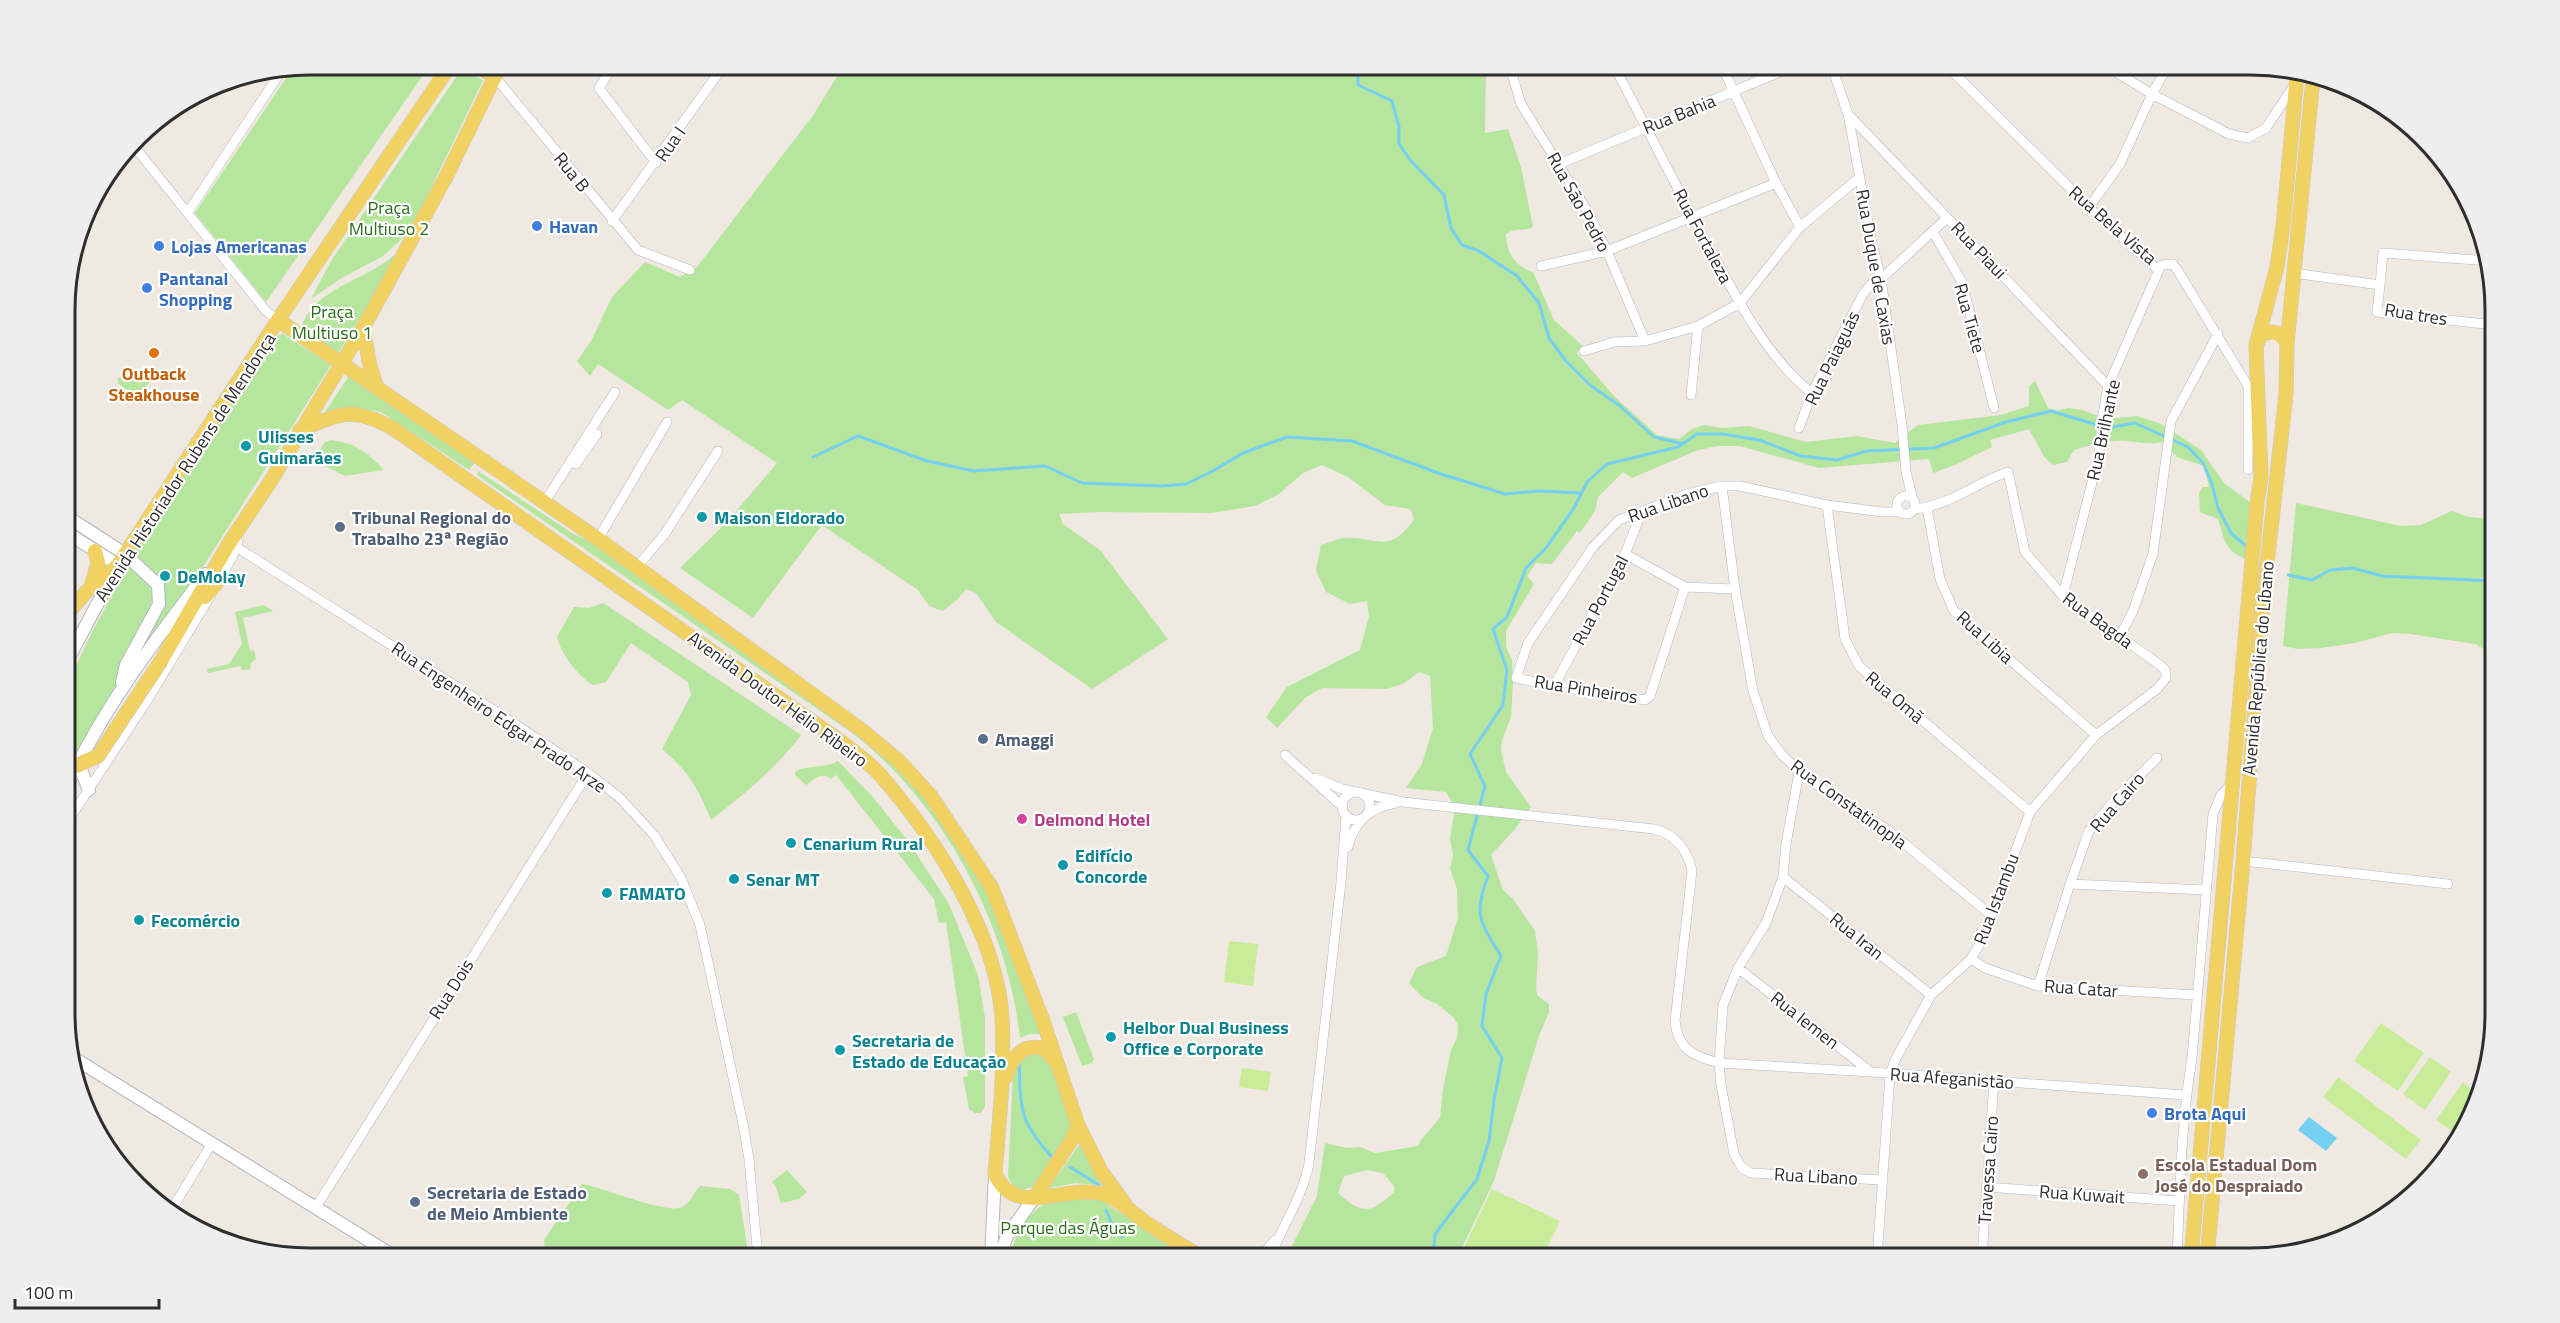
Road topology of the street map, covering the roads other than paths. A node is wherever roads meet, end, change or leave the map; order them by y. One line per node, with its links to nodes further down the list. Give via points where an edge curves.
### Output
1 (444, 75): 43 (main road, Avenida Historiador Rubens de Mendonça)
2 (492, 75): 14 (main road)
3 (607, 75): 23 (street, via 598,88)
4 (717, 75): 23 (street, Rua I)
5 (1512, 75): 24 (street, Rua São Pedro, via 1521,104)
6 (1619, 75): 21 (street, Rua Fortaleza)
7 (1726, 75): 18 (street)
8 (1773, 75): 18 (street, Rua Bahia)
9 (1835, 75): 20 (street, Rua Duque de Caxias)
10 (1956, 75): 27 (street, Rua Bela Vista)
11 (2120, 75): 19 (street)
12 (2163, 75): 19 (street)
13 (277, 77): 28 (street)
14 (495, 77): 31 (street, Rua B); 46 (main road, via 446,177)
15 (2296, 79): 50 (main road, Avenida República do Líbano, via 2277,267)
16 (2295, 80): 19 (street, via 2266,128 2248,138 2229,134)
17 (2313, 83): 39 (main road, Avenida República do Líbano)
18 (1734, 92): 21 (street, Rua Bahia); 26 (street)
19 (2152, 94): 27 (street, via 2120,164)
20 (1848, 114): 25 (street, Rua Duque de Caxias); 30 (street, Rua Piaui)
21 (1646, 127): 24 (street, Rua Bahia); 29 (street, Rua Fortaleza)
22 (138, 150): 28 (street)
23 (656, 163): 31 (street, Rua I)
24 (1559, 164): 34 (street, Rua São Pedro)
25 (1860, 177): 32 (street); 40 (street, Rua Duque de Caxias)
26 (1776, 183): 29 (street); 32 (street)
27 (2089, 207): 37 (street, Rua Bela Vista)
28 (188, 212): 43 (street, via 266,311)
29 (1692, 217): 34 (street); 42 (street, Rua Fortaleza)
30 (1947, 218): 33 (street, Rua Paiaguás); 53 (street, Rua Piaui)
31 (612, 221): 38 (street, Rua B, via 638,250)
32 (1800, 227): 42 (street)
33 (1933, 232): 40 (street, Rua Paiaguás); 60 (street, Rua Tiete, via 1962,282)
34 (1607, 251): 36 (street); 48 (street, Rua São Pedro)
35 (2479, 260): 41 (street, via 2383,253)
36 (1541, 266)
37 (2157, 269): 47 (street, Rua Bela Vista, via 2166,263 2173,264); 53 (street, Rua Brilhante)
38 (690, 270)
39 (2293, 273): 41 (street, Rua tres); 49 (main road, Avenida República do Líbano)
40 (1881, 279): 57 (street, Rua Paiaguás, via 1863,294); 68 (street, Rua Duque de Caxias)
41 (2380, 285): 44 (street, Rua tres, via 2377,312)
42 (1740, 303): 45 (street); 57 (street, Rua Fortaleza, via 1792,378)
43 (278, 320): 52 (main road, Avenida Doutor Hélio Ribeiro); 83 (main road, Avenida Historiador Rubens de Mendonça)
44 (2485, 324)
45 (1698, 326): 48 (street); 59 (street)
46 (363, 328): 52 (main road); 54 (main road)
47 (2218, 334): 55 (street, Rua Bela Vista); 91 (street, via 2172,421 2153,554)
48 (1645, 341): 51 (street, via 1614,342)
49 (2287, 344): 50 (main road, via 2281,335 2267,332); 58 (main road, Avenida República do Líbano)
50 (2256, 345): 55 (main road, Avenida República do Líbano)
51 (1584, 351)
52 (342, 363): 54 (main road, Avenida Doutor Hélio Ribeiro); 63 (main road)
53 (2109, 386): 89 (street, Rua Brilhante, via 2099,455)
54 (378, 388): 66 (main road, Avenida Doutor Hélio Ribeiro)
55 (2253, 391): 58 (main road, via 2270,404); 67 (street); 107 (main road, Avenida República do Líbano, via 2261,477)
56 (615, 392): 72 (street)
57 (1812, 393): 62 (street, Rua Paiaguás)
58 (2286, 394): 115 (main road, Avenida República do Líbano, via 2263,602)
59 (1691, 395)
60 (1994, 408)
61 (667, 422): 79 (street)
62 (1799, 428)
63 (300, 430): 69 (main road, Avenida Doutor Hélio Ribeiro, via 340,415 374,418); 80 (main road)
64 (597, 434): 72 (street)
65 (718, 451): 84 (street, via 664,535)
66 (480, 457): 69 (main road); 72 (main road, Avenida Doutor Hélio Ribeiro)
67 (2248, 470)
68 (1906, 472): 71 (street, Rua Duque de Caxias); 74 (street, Rua Duque de Caxias)
69 (467, 479): 135 (main road, Avenida Doutor Hélio Ribeiro, via 843,743 887,782 925,832 977,922 1002,1017)
70 (1722, 486): 73 (street, Rua Libano, via 1740,486); 76 (street, Rua Libano, via 1687,494); 88 (street, Rua Constatinopla)
71 (1913, 504): 74 (street, Rua Libano, via 1908,513); 74 (street, Rua Libano, via 1907,496); 75 (street, Rua Libano)
72 (547, 505): 79 (main road, Avenida Doutor Hélio Ribeiro)
73 (1827, 505): 74 (street, Rua Libano, via 1869,510); 113 (street, Rua Omã, via 1845,639 1859,666)
74 (1898, 506)
75 (1927, 508): 89 (street, Rua Bagda, via 2008,472 2025,552); 98 (street, Rua Libia, via 1940,579 1954,611)
76 (1642, 512): 82 (street, Rua Portugal); 94 (street, Rua Libano, via 1619,520 1593,547 1528,643)
77 (75, 523): 83 (main road)
78 (75, 538): 81 (main road)
79 (598, 539): 84 (main road, Avenida Doutor Hélio Ribeiro)
80 (232, 546): 85 (street); 93 (main road); 97 (main road, via 157,637); 106 (street, Rua Engenheiro Edgar Prado Arze)
81 (95, 551): 83 (main road); 87 (main road, via 97,572)
82 (1625, 554): 86 (street); 96 (street, Rua Portugal)
83 (121, 560): 87 (main road); 92 (main road, Avenida Historiador Rubens de Mendonça); 97 (main road, via 155,580 161,596 126,664)
84 (636, 568): 131 (main road, Avenida Doutor Hélio Ribeiro, via 863,731 900,762 931,796 992,888)
85 (219, 580): 93 (main road); 108 (street)
86 (1685, 587): 88 (street); 96 (street, Rua Pinheiros, via 1650,696 1645,700)
87 (90, 589): 90 (main road)
88 (1735, 589): 105 (street, Rua Constatinopla, via 1754,691 1768,736)
89 (2063, 596): 91 (street, Rua Bagda)
90 (75, 605)
91 (2120, 636): 95 (street, Rua Bagda, via 2163,668)
92 (75, 646)
93 (160, 661): 102 (main road, bridge, via 98,756)
94 (1516, 678): 96 (street, Rua Pinheiros)
95 (2166, 678): 98 (street, Rua Istambu)
96 (1554, 686)
97 (118, 695): 101 (main road)
98 (2096, 735): 113 (street, Rua Istambu)
99 (1285, 754): 104 (street)
100 (2157, 758): 118 (street, Rua Cairo, via 2089,831)
101 (75, 759)
102 (75, 764)
103 (75, 768): 108 (main road)
104 (1303, 771): 109 (street); 112 (street)
105 (1799, 772): 116 (street); 121 (street, Rua Constatinopla, via 1888,830)
106 (588, 773): 145 (street, Rua Dois); 149 (street, Rua Engenheiro Edgar Prado Arze, via 619,797 654,836 692,901 750,1159)
107 (2234, 780): 120 (street, Avenida República do Líbano, via 2221,795 2213,814); 128 (main road, Avenida República do Líbano)
108 (89, 790): 111 (street)
109 (1358, 792): 110 (street); 112 (street, via 1348,795); 114 (street, via 1370,802)
110 (1403, 802): 114 (street, via 1378,808); 130 (street, via 1662,831 1681,845 1692,871 1676,1034 1686,1049)
111 (75, 811)
112 (1344, 811): 114 (street, via 1358,819); 117 (street)
113 (2030, 812): 121 (street, Rua Istambu)
114 (1366, 816): 117 (street, via 1350,841)
115 (2243, 861): 119 (street); 159 (main road, Avenida República do Líbano)
116 (1783, 877): 123 (street, via 1766,923); 125 (street, Rua Iran)
117 (1341, 882): 147 (street, via 1309,1163 1304,1185)
118 (2070, 884): 120 (street); 124 (street)
119 (2448, 884)
120 (2206, 890): 126 (street, Avenida República do Líbano)
121 (1992, 916): 122 (street, Rua Istambu)
122 (1971, 959): 124 (street, Rua Catar, via 1985,968); 125 (street, Rua Istambu)
123 (1738, 968): 130 (street, via 1723,1005); 132 (street, Rua Iemen)
124 (2037, 986): 126 (street, Rua Catar)
125 (1931, 995): 133 (street, Rua Istambu, via 1912,1025)
126 (2197, 995): 127 (street, Avenida República do Líbano)
127 (2192, 1058): 128 (street); 136 (street, Avenida República do Líbano)
128 (2207, 1059): 158 (main road, Avenida República do Líbano)
129 (81, 1062): 138 (main road)
130 (1719, 1064): 132 (street, Rua Afeganistão); 140 (street, Rua Libano, via 1734,1154 1742,1168 1751,1173)
131 (1059, 1067): 135 (main road, via 1045,1049 1029,1048 1017,1053 1010,1062); 137 (main road, Avenida Doutor Hélio Ribeiro)
132 (1871, 1072): 133 (street, Rua Afeganistão)
133 (1890, 1075): 134 (street, Rua Afeganistão); 140 (street, Rua Istambu)
134 (1994, 1081): 136 (street, Rua Afeganistão); 141 (street, Travessa Cairo)
135 (1001, 1091): 139 (main road, Avenida Doutor Hélio Ribeiro)
136 (2186, 1095): 143 (street, Avenida República do Líbano)
137 (1078, 1125): 142 (main road); 146 (main road, Avenida Doutor Hélio Ribeiro, via 1101,1171)
138 (212, 1143): 144 (street); 145 (main road)
139 (995, 1174): 142 (main road, Avenida Doutor Hélio Ribeiro, via 1009,1194); 150 (main road)
140 (1881, 1180): 155 (street, Rua Istambu)
141 (1986, 1187): 143 (street, Rua Kuwait); 156 (street, Travessa Cairo)
142 (1034, 1198): 146 (main road, Avenida Doutor Hélio Ribeiro, via 1082,1191 1100,1193); 151 (main road)
143 (2178, 1201): 157 (street, Avenida República do Líbano)
144 (174, 1205)
145 (316, 1207): 148 (main road)
146 (1132, 1212): 152 (main road, Avenida Doutor Hélio Ribeiro)
147 (1280, 1233): 153 (street); 154 (street)
148 (381, 1248)
149 (757, 1248)
150 (991, 1248)
151 (1003, 1248)
152 (1188, 1248)
153 (1268, 1248)
154 (1274, 1248)
155 (1878, 1248)
156 (1983, 1248)
157 (2177, 1248)
158 (2191, 1248)
159 (2208, 1248)

